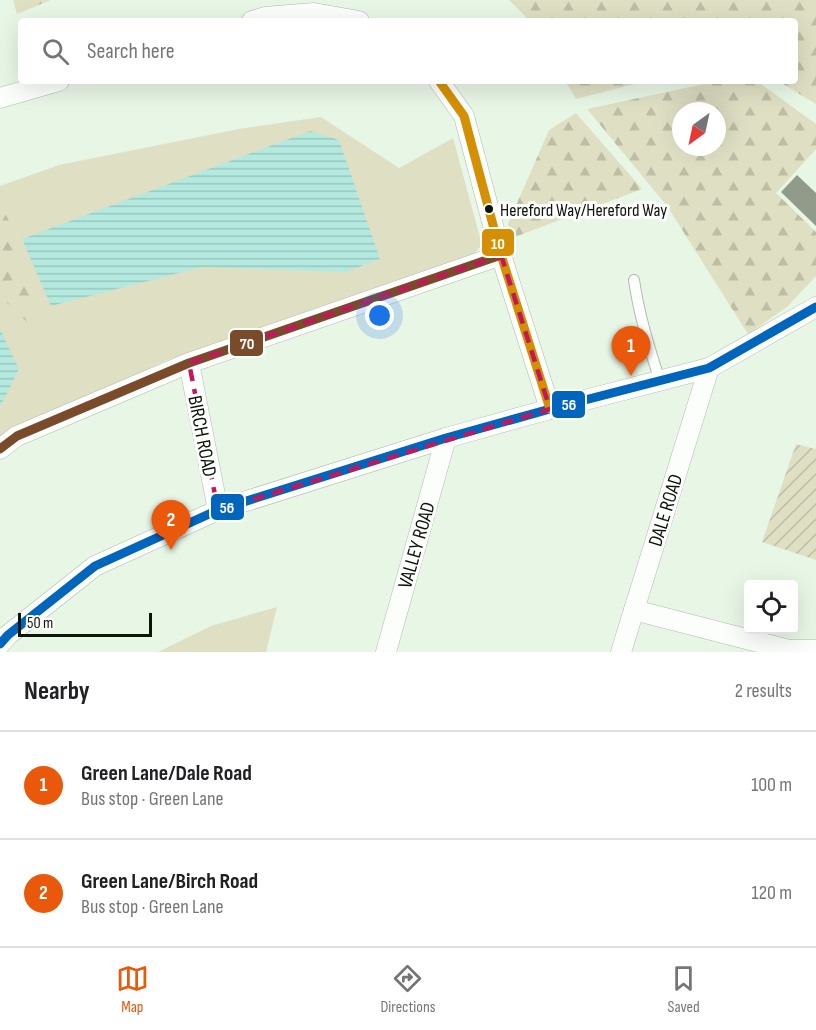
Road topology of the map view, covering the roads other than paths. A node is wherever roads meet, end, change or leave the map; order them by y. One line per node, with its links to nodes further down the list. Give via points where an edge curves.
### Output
1 (261, 18): 2 (street, via 314,13)
2 (342, 18)
3 (49, 84): 5 (street)
4 (441, 84): 6 (street, via 464,116)
5 (0, 98)
6 (501, 255): 9 (street); 12 (street)
7 (634, 280): 11 (lane)
8 (816, 307): 10 (street)
9 (189, 363): 14 (street, via 17,436); 15 (street, BIRCH ROAD)
10 (710, 368): 11 (street); 16 (street, DALE ROAD)
11 (660, 381): 12 (street)
12 (550, 409): 13 (street)
13 (446, 438): 15 (street); 19 (street, VALLEY ROAD)
14 (0, 449)
15 (218, 510): 17 (street, via 95,566)
16 (634, 610): 18 (street, via 789,651); 20 (street, DALE ROAD)
17 (3, 635)
18 (816, 650)
19 (386, 652)
20 (621, 652)

